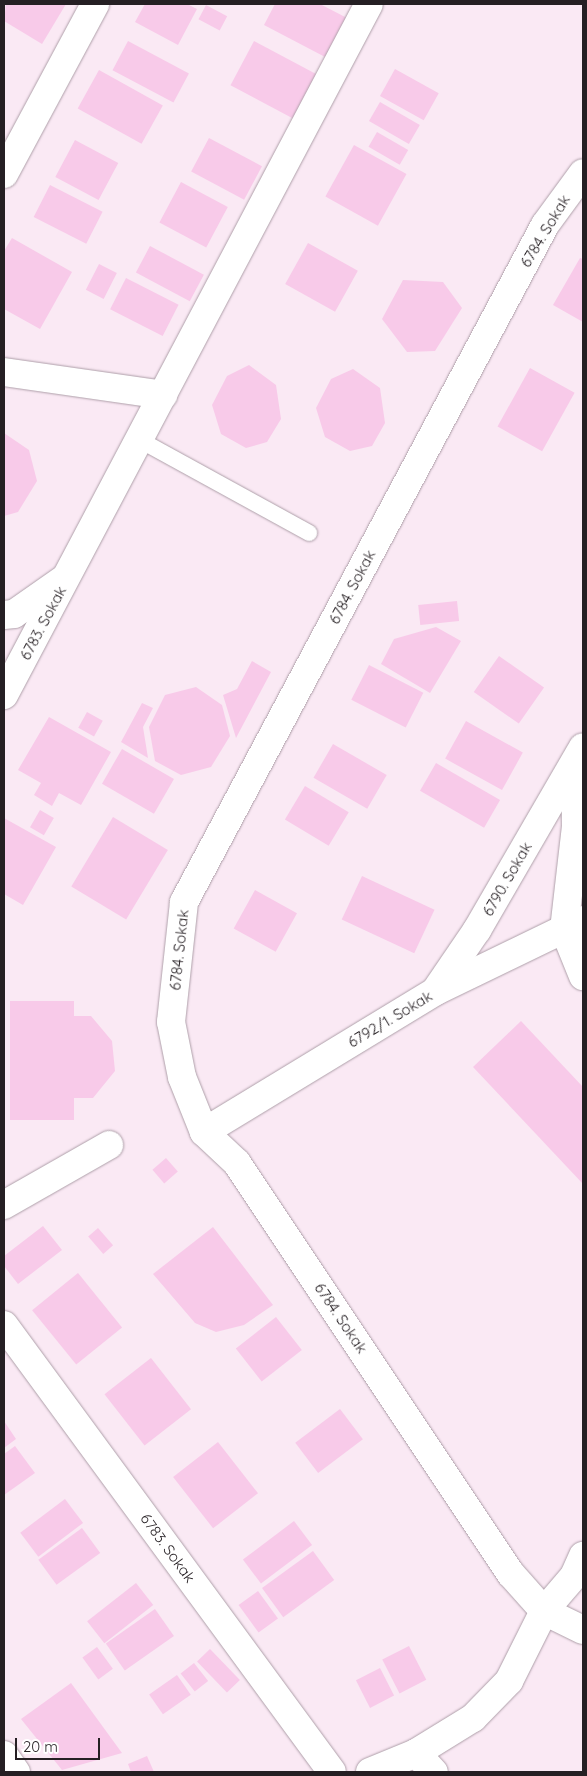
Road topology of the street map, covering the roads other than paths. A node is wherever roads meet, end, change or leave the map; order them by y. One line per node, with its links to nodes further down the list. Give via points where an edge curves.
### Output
1 (95, 4): 4 (street)
2 (369, 4): 6 (street, 6783. Sokak)
3 (583, 172): 16 (street, 6784. Sokak, via 545,225 184,902 171,1022 182,1077)
4 (4, 174)
5 (4, 372): 6 (street)
6 (164, 395): 7 (street, 6783. Sokak)
7 (140, 440): 8 (lane); 9 (street, 6783. Sokak)
8 (309, 533)
9 (68, 577): 10 (street, via 14,614); 11 (street, 6783. Sokak)
10 (4, 615)
11 (4, 695)
12 (579, 755): 13 (street, 6790. Sokak); 15 (street, 6790. Sokak, via 477,930)
13 (574, 924): 14 (street, 6790. Sokak); 15 (street, 6792/1. Sokak)
14 (583, 976)
15 (436, 991): 16 (street, 6792/1. Sokak)
16 (204, 1132): 21 (street, 6784. Sokak, via 237,1163 511,1574)
17 (109, 1145): 18 (street)
18 (4, 1205)
19 (4, 1325): 26 (street, 6783. Sokak)
20 (583, 1556): 21 (street, via 574,1576)
21 (544, 1611): 22 (street, 6784. Sokak); 23 (street, via 509,1681 473,1718)
22 (583, 1630)
23 (416, 1753): 27 (street); 28 (street)
24 (4, 1755): 25 (street)
25 (16, 1772)
26 (332, 1772)
27 (370, 1772)
28 (434, 1772)

